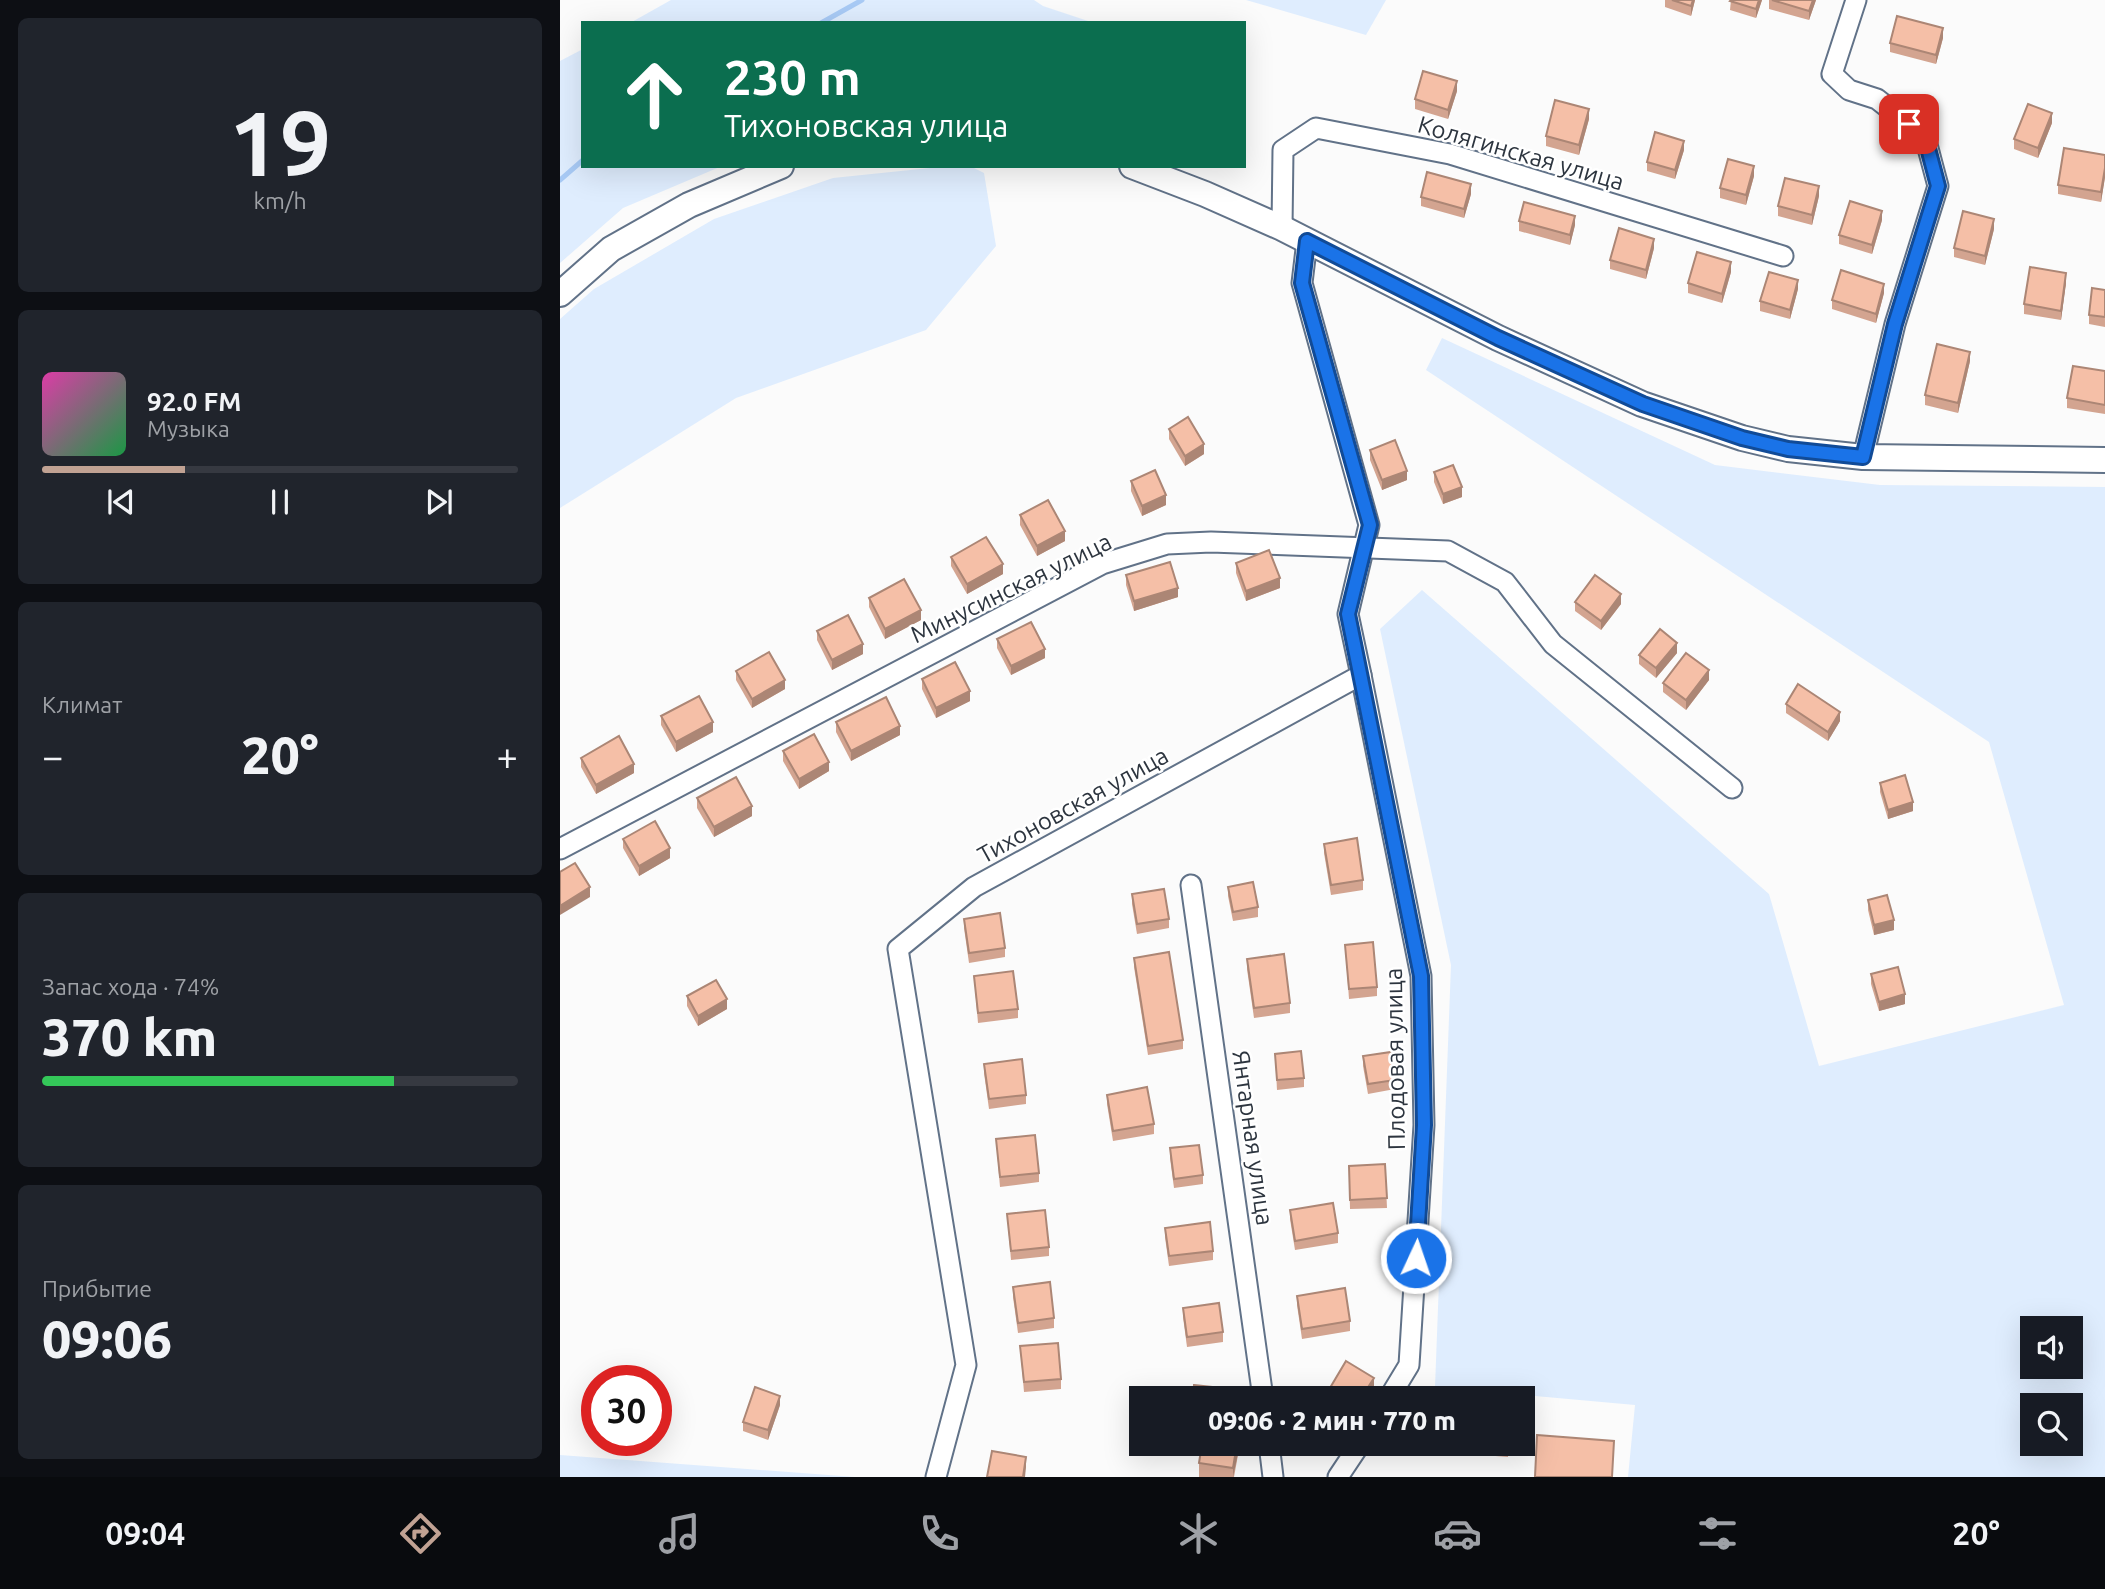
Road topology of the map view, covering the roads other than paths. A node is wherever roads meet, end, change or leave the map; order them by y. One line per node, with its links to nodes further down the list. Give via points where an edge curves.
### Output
1 (1856, 0): 8 (street, via 1832,74 1849,90 1877,99 1925,137 1938,186 1895,324)
2 (776, 168): 7 (main road, via 689,205 611,249)
3 (1137, 168): 4 (main road)
4 (1282, 228): 5 (main road); 6 (street, Колягинская улица, via 1283,150 1316,128 1450,154)
5 (1307, 241): 8 (main road, via 1498,338 1643,404 1742,438 1788,449); 10 (street, via 1302,283 1370,525)
6 (1783, 256)
7 (560, 294)
8 (1863, 457): 9 (main road)
9 (2105, 460)
10 (1363, 550): 11 (street, via 1348,614); 12 (street, Минусинская улица, via 1448,551 1506,582 1553,644); 13 (street, Минусинская улица, via 1167,544 1102,564)
11 (1361, 676): 16 (street, Плодовая улица, via 1421,976 1424,1125 1409,1366); 19 (street, Тихоновская улица, via 974,887 898,949 967,1365)
12 (1732, 788)
13 (560, 849)
14 (1191, 885): 15 (street, Янтарная улица)
15 (1261, 1386)
16 (1396, 1386)
17 (1270, 1456): 20 (street)
18 (1352, 1456): 21 (street)
19 (936, 1477)
20 (1273, 1477)
21 (1338, 1477)

